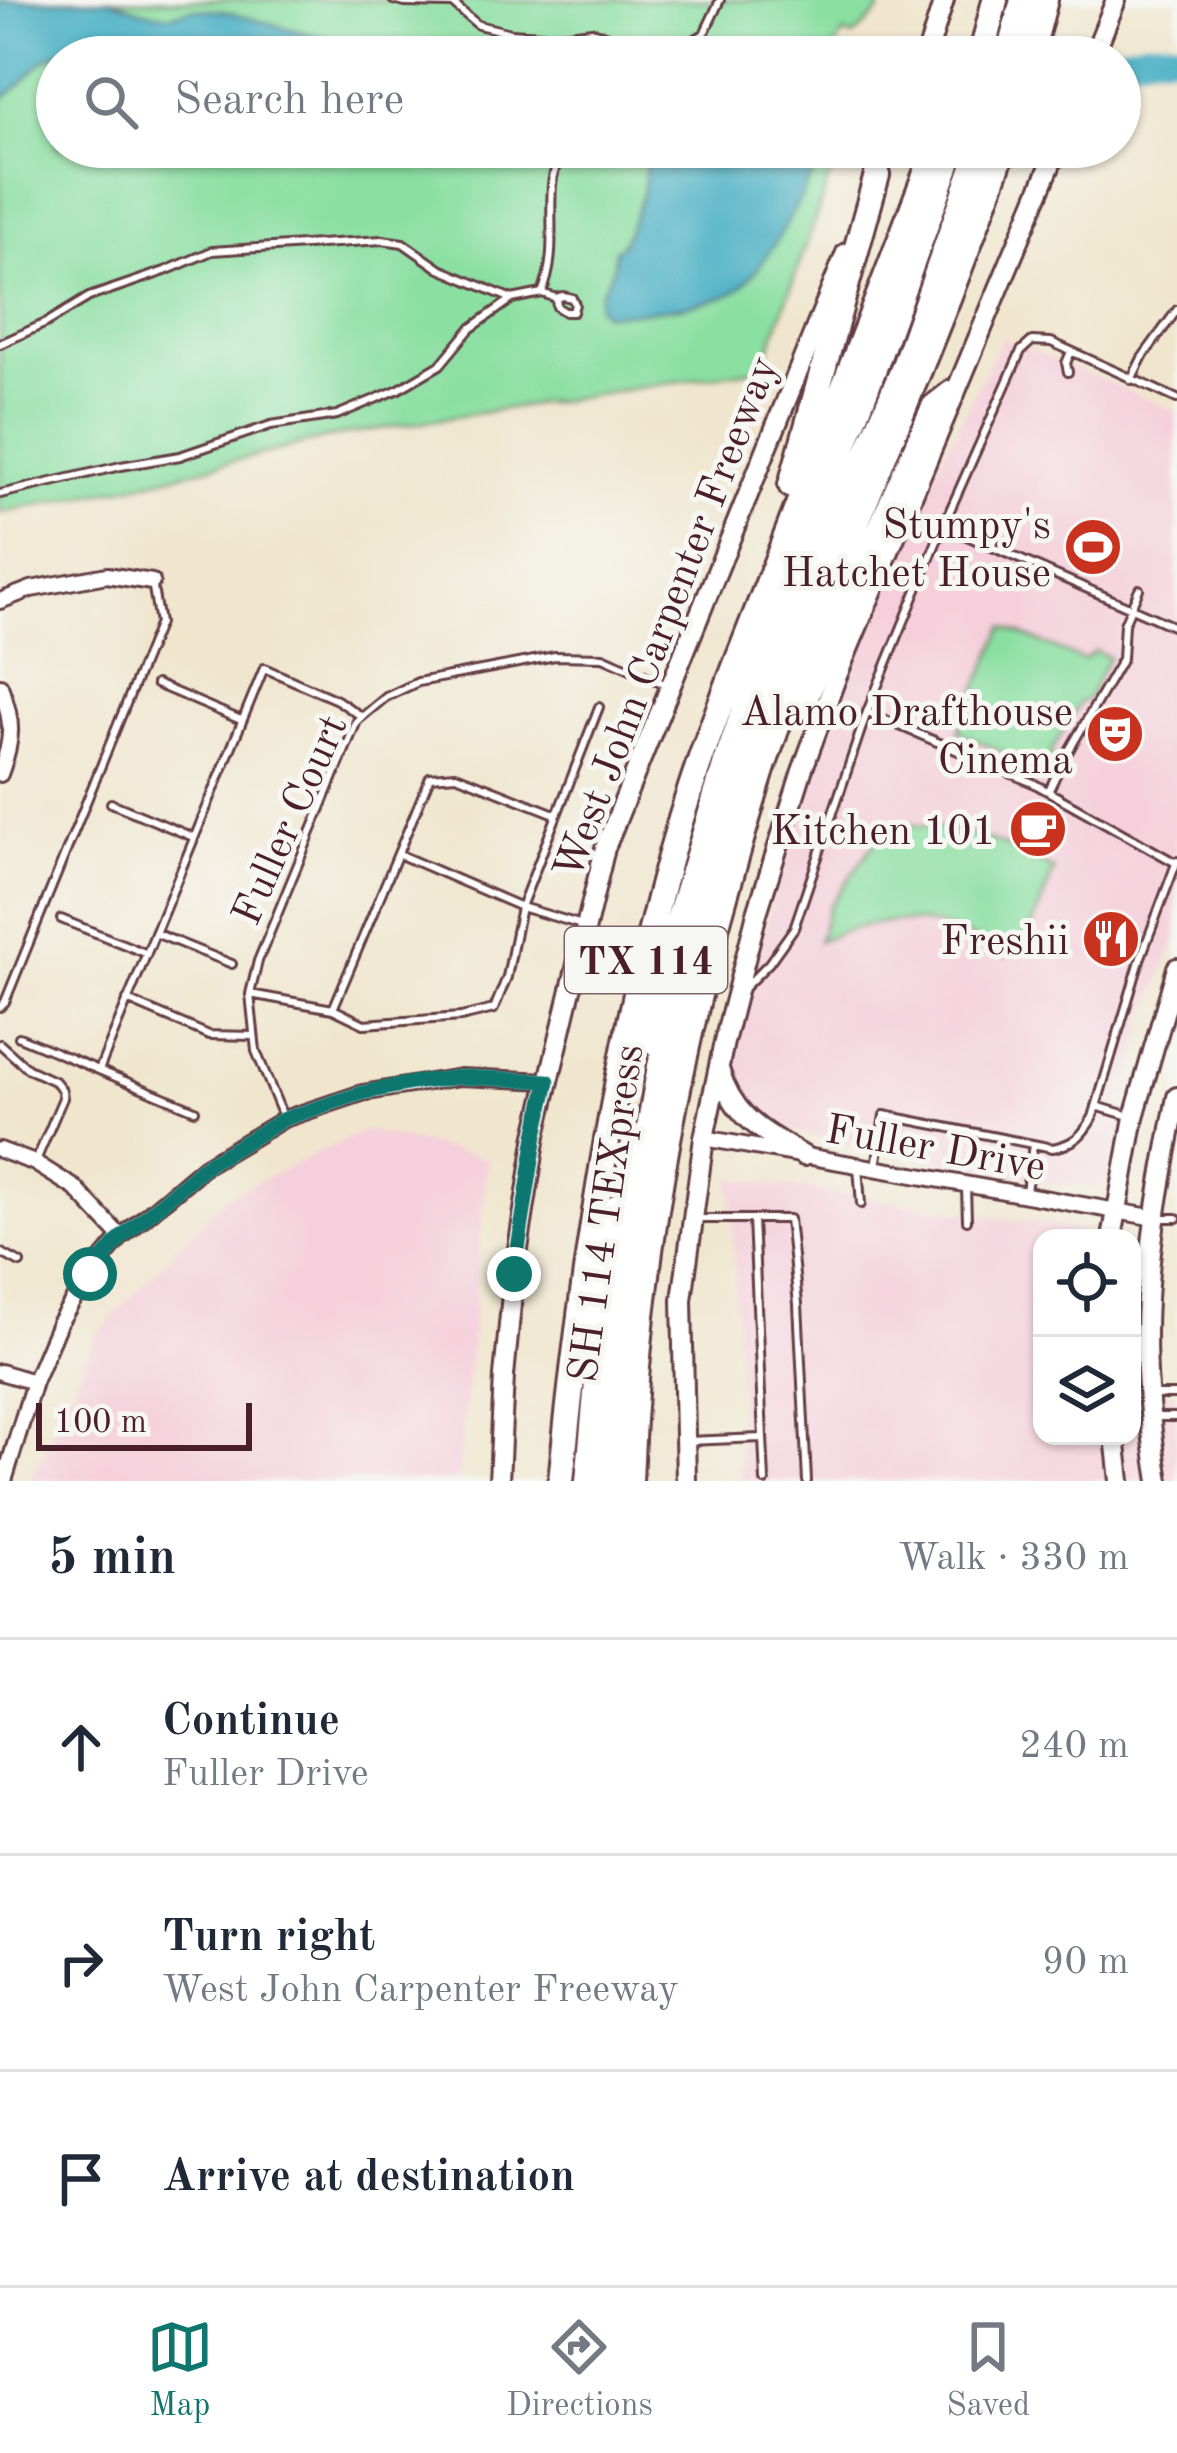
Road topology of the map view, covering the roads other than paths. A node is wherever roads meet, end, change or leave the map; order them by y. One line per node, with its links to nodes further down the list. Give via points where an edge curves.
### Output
1 (393, 0): 9 (lane, via 453,4 478,25 511,33)
2 (720, 0): 12 (lane)
3 (944, 0): 13 (main road)
4 (978, 0): 14 (highway)
5 (995, 0): 15 (highway)
6 (1023, 0): 16 (highway)
7 (1045, 0): 17 (highway)
8 (1116, 0): 18 (main road)
9 (592, 31): 10 (lane); 11 (lane)
10 (590, 36)
11 (607, 36)
12 (701, 36)
13 (933, 36)
14 (975, 36)
15 (981, 36)
16 (1021, 36)
17 (1029, 36)
18 (1101, 36)
19 (556, 168): 27 (lane)
20 (880, 168): 26 (main road, West John Carpenter Freeway)
21 (928, 168): 45 (highway, TX 114)
22 (946, 168): 121 (highway, SH 114 TEXpress, via 757,673 670,944 621,1194)
23 (974, 168): 122 (highway, SH 114 TEXpress, via 902,372 743,767 688,949 637,1196)
24 (997, 168): 55 (highway, TX 114)
25 (1049, 168): 35 (main road)
26 (877, 175): 45 (highway); 48 (main road, West John Carpenter Freeway)
27 (542, 292): 28 (lane); 29 (lane)
28 (556, 298)
29 (512, 299): 31 (lane, via 440,269 403,243 212,250 89,297); 37 (lane, via 470,329 440,365 337,415)
30 (1177, 310): 34 (lane)
31 (0, 344)
32 (1071, 352): 33 (lane, via 1067,367); 34 (lane); 38 (lane, via 1033,341 1021,351)
33 (1057, 367)
34 (1131, 380): 36 (lane)
35 (952, 393): 55 (highway, via 934,407 776,766); 70 (main road, via 809,753)
36 (1177, 399)
37 (0, 494)
38 (943, 526): 40 (lane); 51 (lane)
39 (997, 532): 40 (lane)
40 (991, 547): 44 (lane)
41 (152, 582): 43 (street, via 107,575); 72 (lane, via 159,622)
42 (1139, 589): 44 (lane)
43 (0, 601)
44 (1131, 608): 46 (lane); 56 (lane, via 1122,659)
45 (753, 622): 105 (highway, TX 114, via 674,844 614,1099)
46 (1177, 628)
47 (156, 684): 53 (lane)
48 (670, 686): 52 (lane, Fuller Court, via 603,657 555,656 418,682); 64 (main road, West John Carpenter Freeway, via 605,848)
49 (1, 693): 54 (street, via 12,725)
50 (598, 707): 58 (lane)
51 (867, 712): 56 (lane); 70 (lane, via 794,928)
52 (361, 717): 53 (lane, via 264,668); 69 (lane, Fuller Court)
53 (242, 720): 59 (lane)
54 (0, 774)
55 (756, 788): 111 (highway, TX 114, via 673,1110)
56 (1049, 790): 61 (lane)
57 (111, 803): 59 (lane)
58 (555, 814): 60 (lane, via 456,775 430,777); 62 (lane)
59 (193, 837): 65 (lane)
60 (398, 854): 62 (lane); 73 (lane)
61 (1177, 862): 81 (lane)
62 (521, 907): 64 (lane); 73 (lane, via 494,1009 364,1024)
63 (62, 919): 66 (lane)
64 (586, 926): 79 (main road, West John Carpenter Freeway)
65 (155, 933): 66 (lane); 67 (lane)
66 (146, 953): 71 (lane)
67 (232, 964)
68 (1177, 968): 83 (main road)
69 (250, 994): 73 (lane); 74 (lane, Fuller Court)
70 (736, 995): 77 (main road)
71 (127, 1000): 74 (lane, via 208,1035); 78 (lane)
72 (0, 1006)
73 (333, 1009)
74 (254, 1036): 84 (lane, Fuller Court)
75 (19, 1037): 78 (lane)
76 (0, 1044): 89 (lane, via 62,1090)
77 (718, 1068): 85 (main road); 88 (main road, via 750,1123)
78 (99, 1070): 82 (lane)
79 (548, 1081): 84 (street, via 412,1083); 118 (main road, West John Carpenter Freeway, via 514,1274)
80 (1177, 1097): 96 (main road)
81 (1096, 1106): 83 (lane); 86 (lane, via 1068,1145)
82 (195, 1110)
83 (1134, 1117): 95 (main road)
84 (284, 1119): 102 (street, via 205,1166)
85 (704, 1138): 88 (street, Fuller Drive); 97 (main road)
86 (1033, 1145): 91 (lane, via 884,1115); 93 (lane)
87 (0, 1150): 89 (street)
88 (804, 1156): 90 (street, Fuller Drive)
89 (35, 1163): 102 (street, via 75,1188)
90 (858, 1163): 91 (street, Fuller Drive); 94 (lane)
91 (876, 1167): 92 (street, Fuller Drive)
92 (966, 1184): 93 (street, Fuller Drive); 100 (lane)
93 (1025, 1195): 95 (street, Fuller Drive)
94 (861, 1204)
95 (1115, 1212): 96 (street, Fuller Drive); 101 (main road)
96 (1156, 1217): 99 (lane); 108 (main road)
97 (692, 1219): 98 (lane); 115 (main road, via 682,1300)
98 (753, 1219): 114 (lane); 127 (lane, via 789,1219)
99 (1177, 1219)
100 (967, 1220)
101 (1113, 1229)
102 (122, 1237): 107 (street, via 59,1323)
103 (0, 1252): 104 (lane)
104 (20, 1263)
105 (582, 1307): 119 (highway, via 566,1328); 120 (highway, TX 114)
106 (0, 1372): 107 (street)
107 (34, 1382): 117 (street)
108 (1141, 1386)
109 (1177, 1395): 110 (lane)
110 (1141, 1397)
111 (635, 1412): 123 (highway, TX 114); 124 (highway)
112 (1141, 1414): 113 (lane); 129 (main road)
113 (1177, 1418)
114 (761, 1438): 115 (lane); 126 (lane)
115 (686, 1442): 125 (main road)
116 (1116, 1445): 128 (main road)
117 (4, 1481)
118 (500, 1481)
119 (547, 1481)
120 (562, 1481)
121 (588, 1481)
122 (611, 1481)
123 (630, 1481)
124 (643, 1481)
125 (686, 1481)
126 (765, 1481)
127 (807, 1481)
128 (1120, 1481)
129 (1159, 1481)

